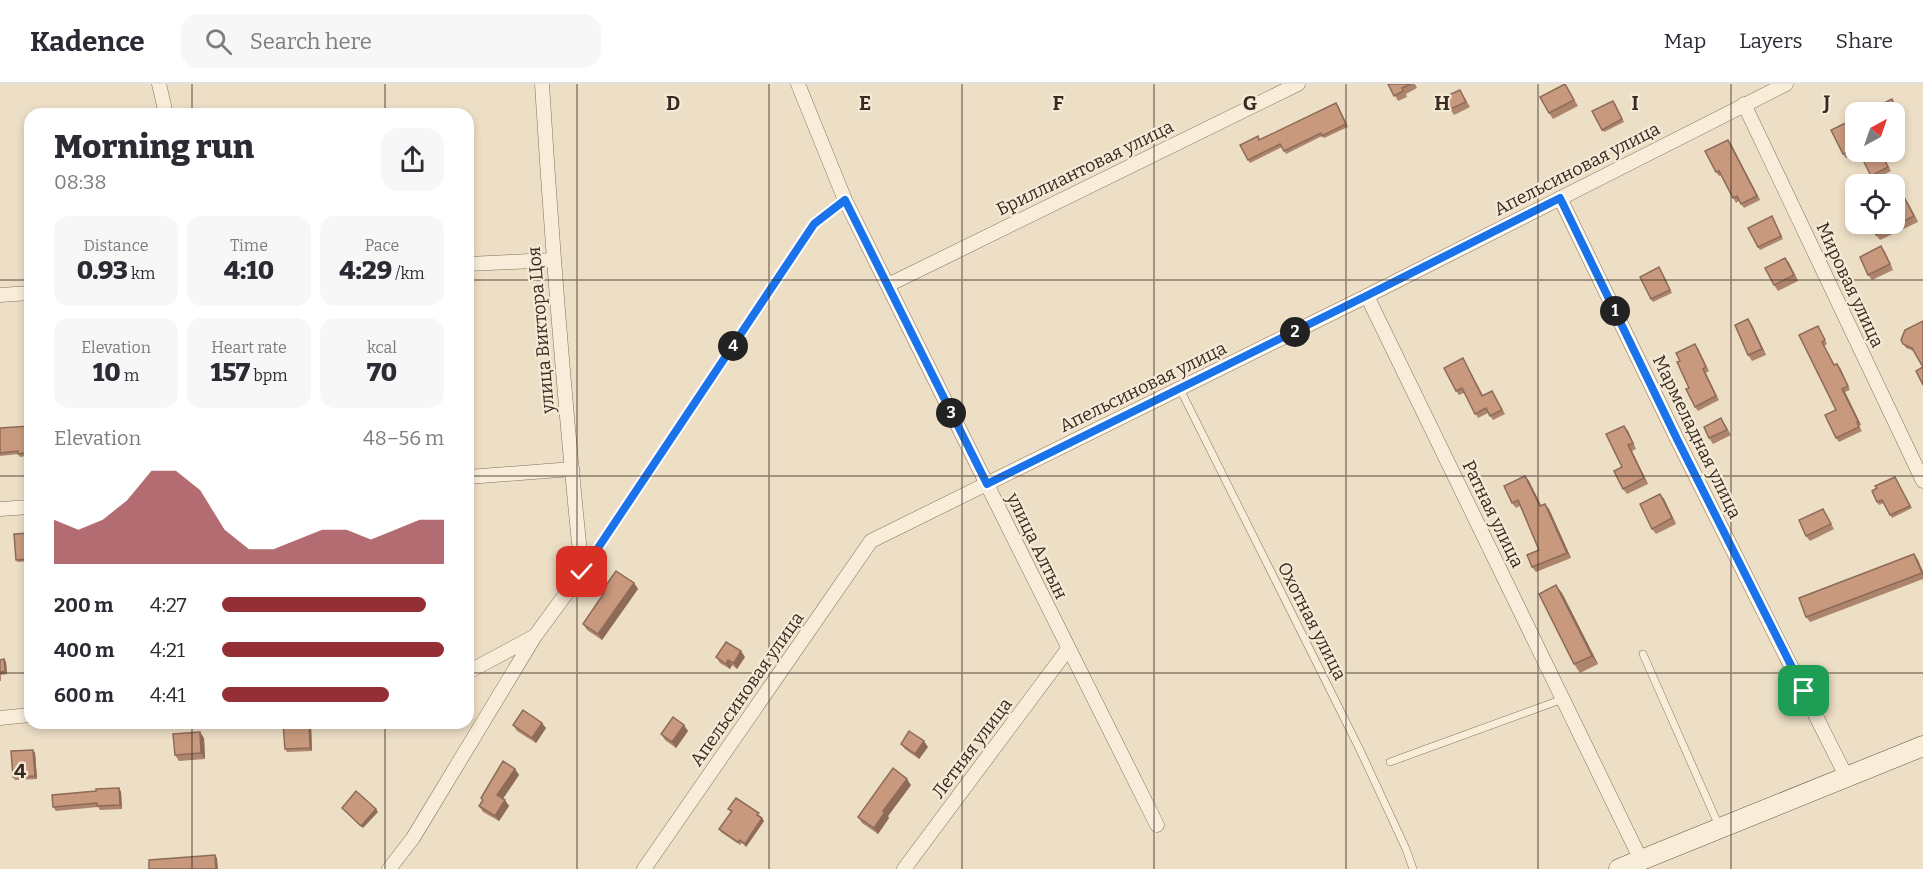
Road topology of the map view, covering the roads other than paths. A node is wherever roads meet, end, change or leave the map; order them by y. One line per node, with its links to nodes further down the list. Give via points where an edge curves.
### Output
1 (159, 84): 7 (street)
2 (542, 84): 10 (street, улица Виктора Цоя)
3 (1298, 84): 12 (street, Бриллиантовая улица)
4 (1786, 84): 6 (street, Апельсиновая улица)
5 (803, 86): 9 (street, улица Алтын)
6 (1744, 104): 8 (street, Апельсиновая улица); 19 (street, Мировая улица)
7 (165, 108)
8 (1560, 198): 15 (street, Апельсиновая улица); 33 (street, Мармеладная улица)
9 (845, 200): 12 (street, улица Алтын); 23 (lane, via 814,224)
10 (553, 260): 11 (street); 17 (street, улица Виктора Цоя)
11 (474, 264)
12 (888, 285): 20 (street, улица Алтын)
13 (24, 293): 14 (street)
14 (0, 295)
15 (1366, 296): 16 (street, Апельсиновая улица); 28 (street, Ратная улица)
16 (1180, 389): 20 (street, Апельсиновая улица); 40 (lane, Охотная улица, via 1360,750)
17 (572, 469): 18 (street); 23 (street, улица Виктора Цоя)
18 (474, 477)
19 (1923, 481)
20 (987, 484): 25 (street, улица Алтын); 38 (street, Апельсиновая улица, via 872,541)
21 (24, 507): 22 (street)
22 (0, 509)
23 (582, 572): 24 (street)
24 (535, 636): 27 (street); 37 (street, via 413,838)
25 (1068, 649): 34 (street, улица Алтын); 39 (street, Летняя улица)
26 (1643, 654): 35 (lane)
27 (474, 669)
28 (1563, 699): 32 (lane); 36 (street, Ратная улица)
29 (24, 716): 30 (street)
30 (0, 718)
31 (1923, 746): 33 (main road)
32 (1390, 762)
33 (1846, 776): 35 (main road)
34 (1157, 825)
35 (1720, 828): 36 (main road)
36 (1641, 860): 41 (main road)
37 (389, 869)
38 (644, 869)
39 (904, 869)
40 (1413, 869)
41 (1619, 869)

